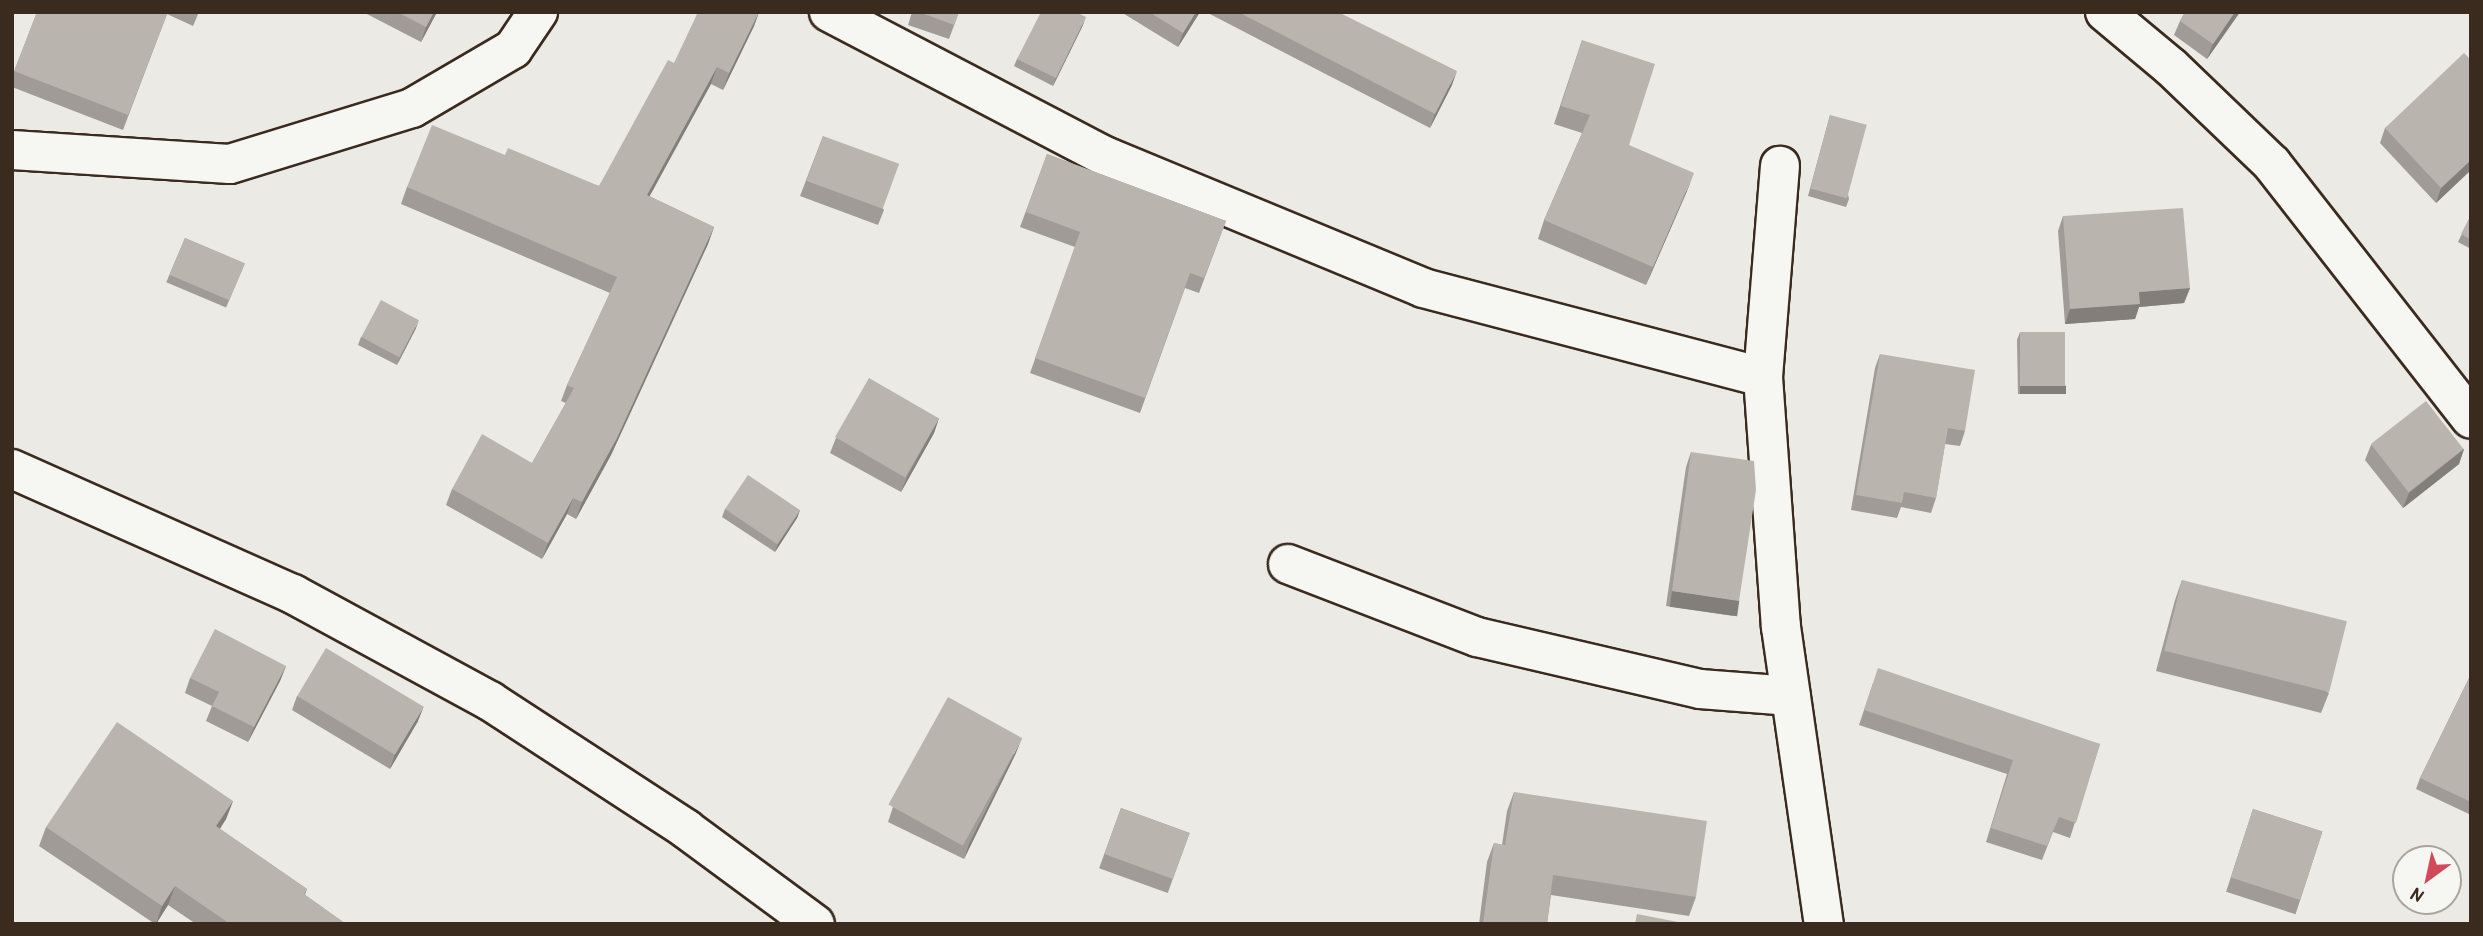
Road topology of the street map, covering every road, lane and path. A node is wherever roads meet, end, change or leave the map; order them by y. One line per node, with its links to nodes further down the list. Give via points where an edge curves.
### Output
1 (538, 12): 4 (street, via 513,49 412,108 230,164)
2 (829, 12): 6 (street, via 1105,156 1423,288)
3 (2105, 12): 7 (street, via 2171,67 2272,164)
4 (12, 150)
5 (1780, 166): 6 (street)
6 (1763, 377): 10 (street, via 1781,627)
7 (2471, 419)
8 (12, 469): 11 (street, via 293,594 490,701 686,829)
9 (1288, 564): 10 (street, via 1477,636 1700,690)
10 (1791, 696): 12 (street)
11 (815, 924)
12 (1824, 924)

